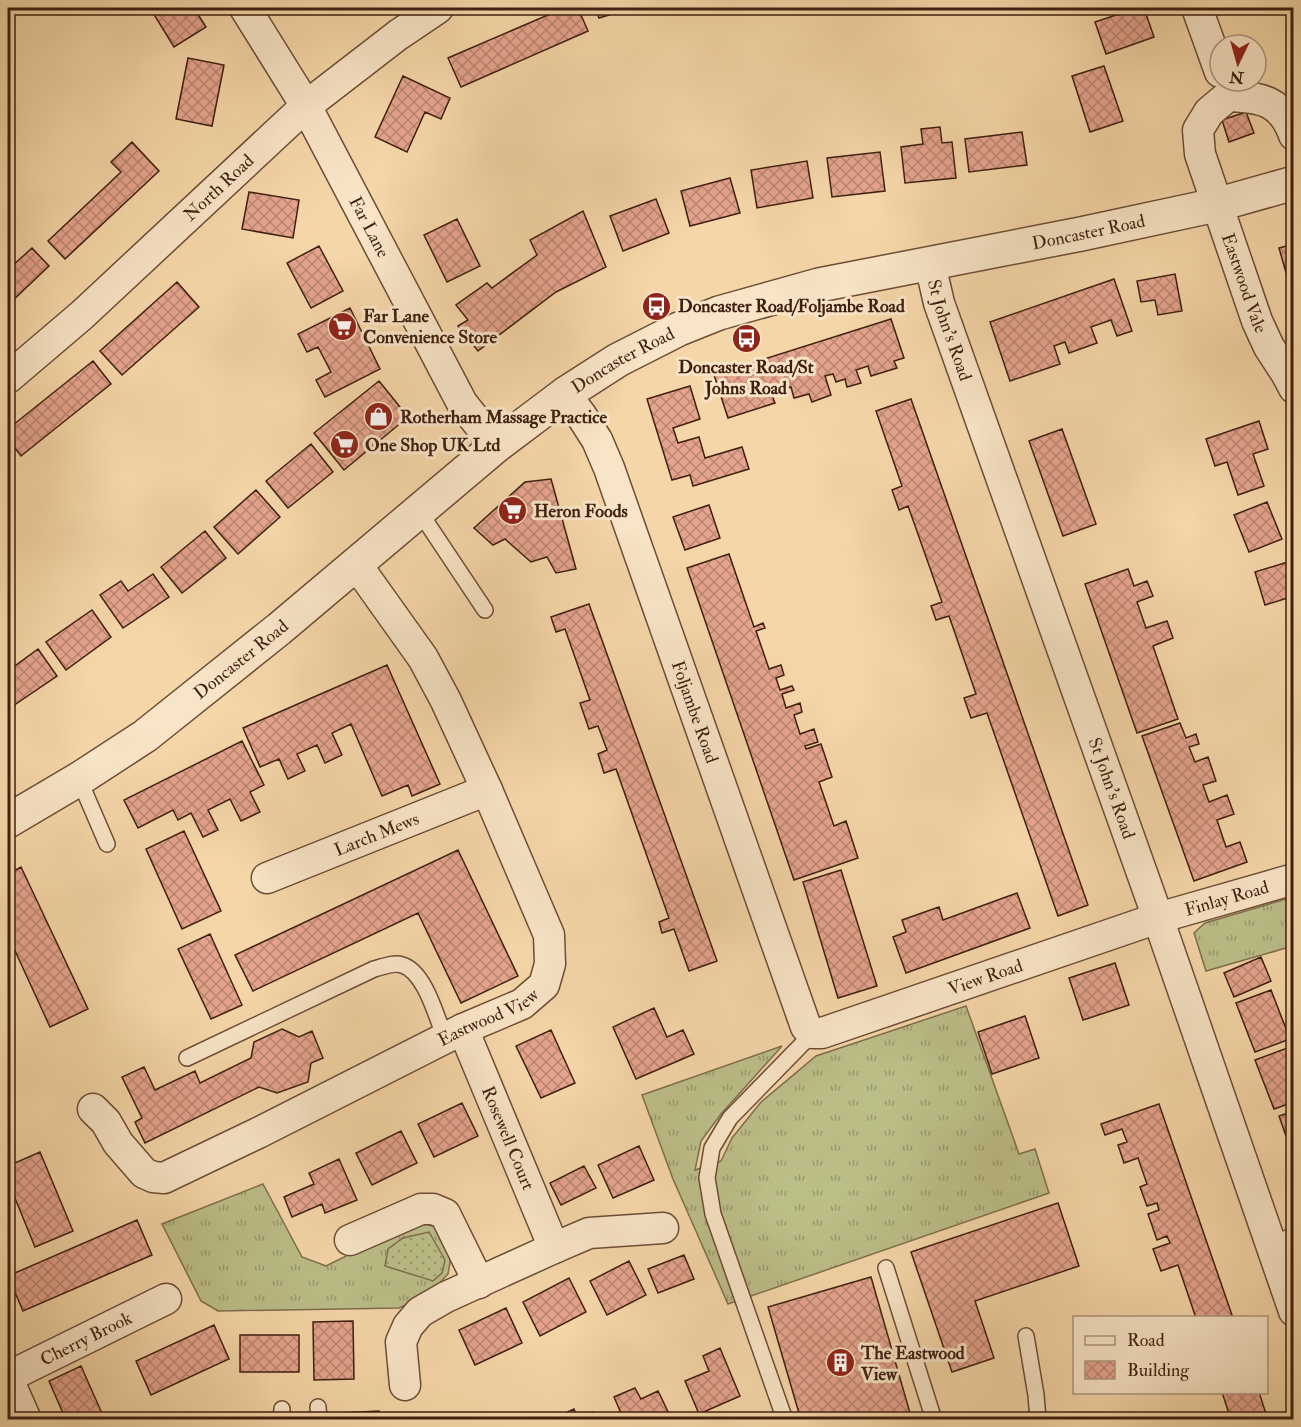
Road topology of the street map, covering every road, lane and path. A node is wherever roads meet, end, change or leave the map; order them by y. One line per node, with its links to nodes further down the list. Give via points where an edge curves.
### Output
1 (245, 8): 7 (street, Far Lane)
2 (438, 8): 7 (street, North Road)
3 (1197, 8): 4 (street)
4 (1208, 39)
5 (1219, 93): 10 (street, Eastwood Vale, via 1198,130 1200,154)
6 (1244, 93): 8 (street, via 1274,105 1289,122)
7 (306, 106): 12 (street, North Road, via 82,315); 15 (street, Far Lane, via 462,403)
8 (1293, 135)
9 (1293, 183): 10 (street, Doncaster Road)
10 (1216, 205): 11 (street, Doncaster Road); 13 (street, Eastwood Vale, via 1257,321)
11 (930, 264): 14 (street, Doncaster Road, via 819,285 719,313 626,356); 25 (street, St John's Road, via 939,303)
12 (8, 378)
13 (1293, 388)
14 (565, 394): 15 (street, Doncaster Road); 26 (street, Foljambe Road, via 597,440 609,468 802,1016)
15 (496, 446): 16 (street, Doncaster Road)
16 (419, 511): 17 (street, Doncaster Road); 18 (lane)
17 (356, 564): 19 (street, Doncaster Road, via 146,736); 20 (street, Eastwood View, via 423,658)
18 (485, 610)
19 (79, 779): 21 (street, Doncaster Road); 22 (lane)
20 (487, 790): 23 (street, Larch Mews); 27 (street, Eastwood View, via 549,935 550,964 544,985 522,1004)
21 (8, 821)
22 (107, 844)
23 (267, 878)
24 (1293, 879): 25 (street, Finlay Road)
25 (1158, 918): 26 (street, View Road); 31 (street, St John's Road)
26 (813, 1033): 42 (lane, via 730,1118 712,1148 707,1178 712,1214)
27 (454, 1034): 28 (lane, via 415,973 403,964 390,965 374,969); 29 (street, Eastwood View, via 164,1178 144,1173); 33 (street, Rosewell Court)
28 (187, 1058)
29 (93, 1109)
30 (663, 1228): 33 (street, via 589,1233)
31 (1282, 1239): 37 (street, St John's Road)
32 (350, 1240): 35 (street, via 421,1209 433,1209 445,1214)
33 (554, 1248): 35 (street)
34 (886, 1268): 43 (lane)
35 (479, 1283): 40 (street, via 420,1312 408,1326 401,1342)
36 (166, 1299): 39 (street, Cherry Brook)
37 (1293, 1311)
38 (1026, 1336): 44 (lane)
39 (8, 1378): 41 (street, Cherry Brook)
40 (405, 1385)
41 (26, 1419)
42 (786, 1419)
43 (934, 1419)
44 (1038, 1419)

